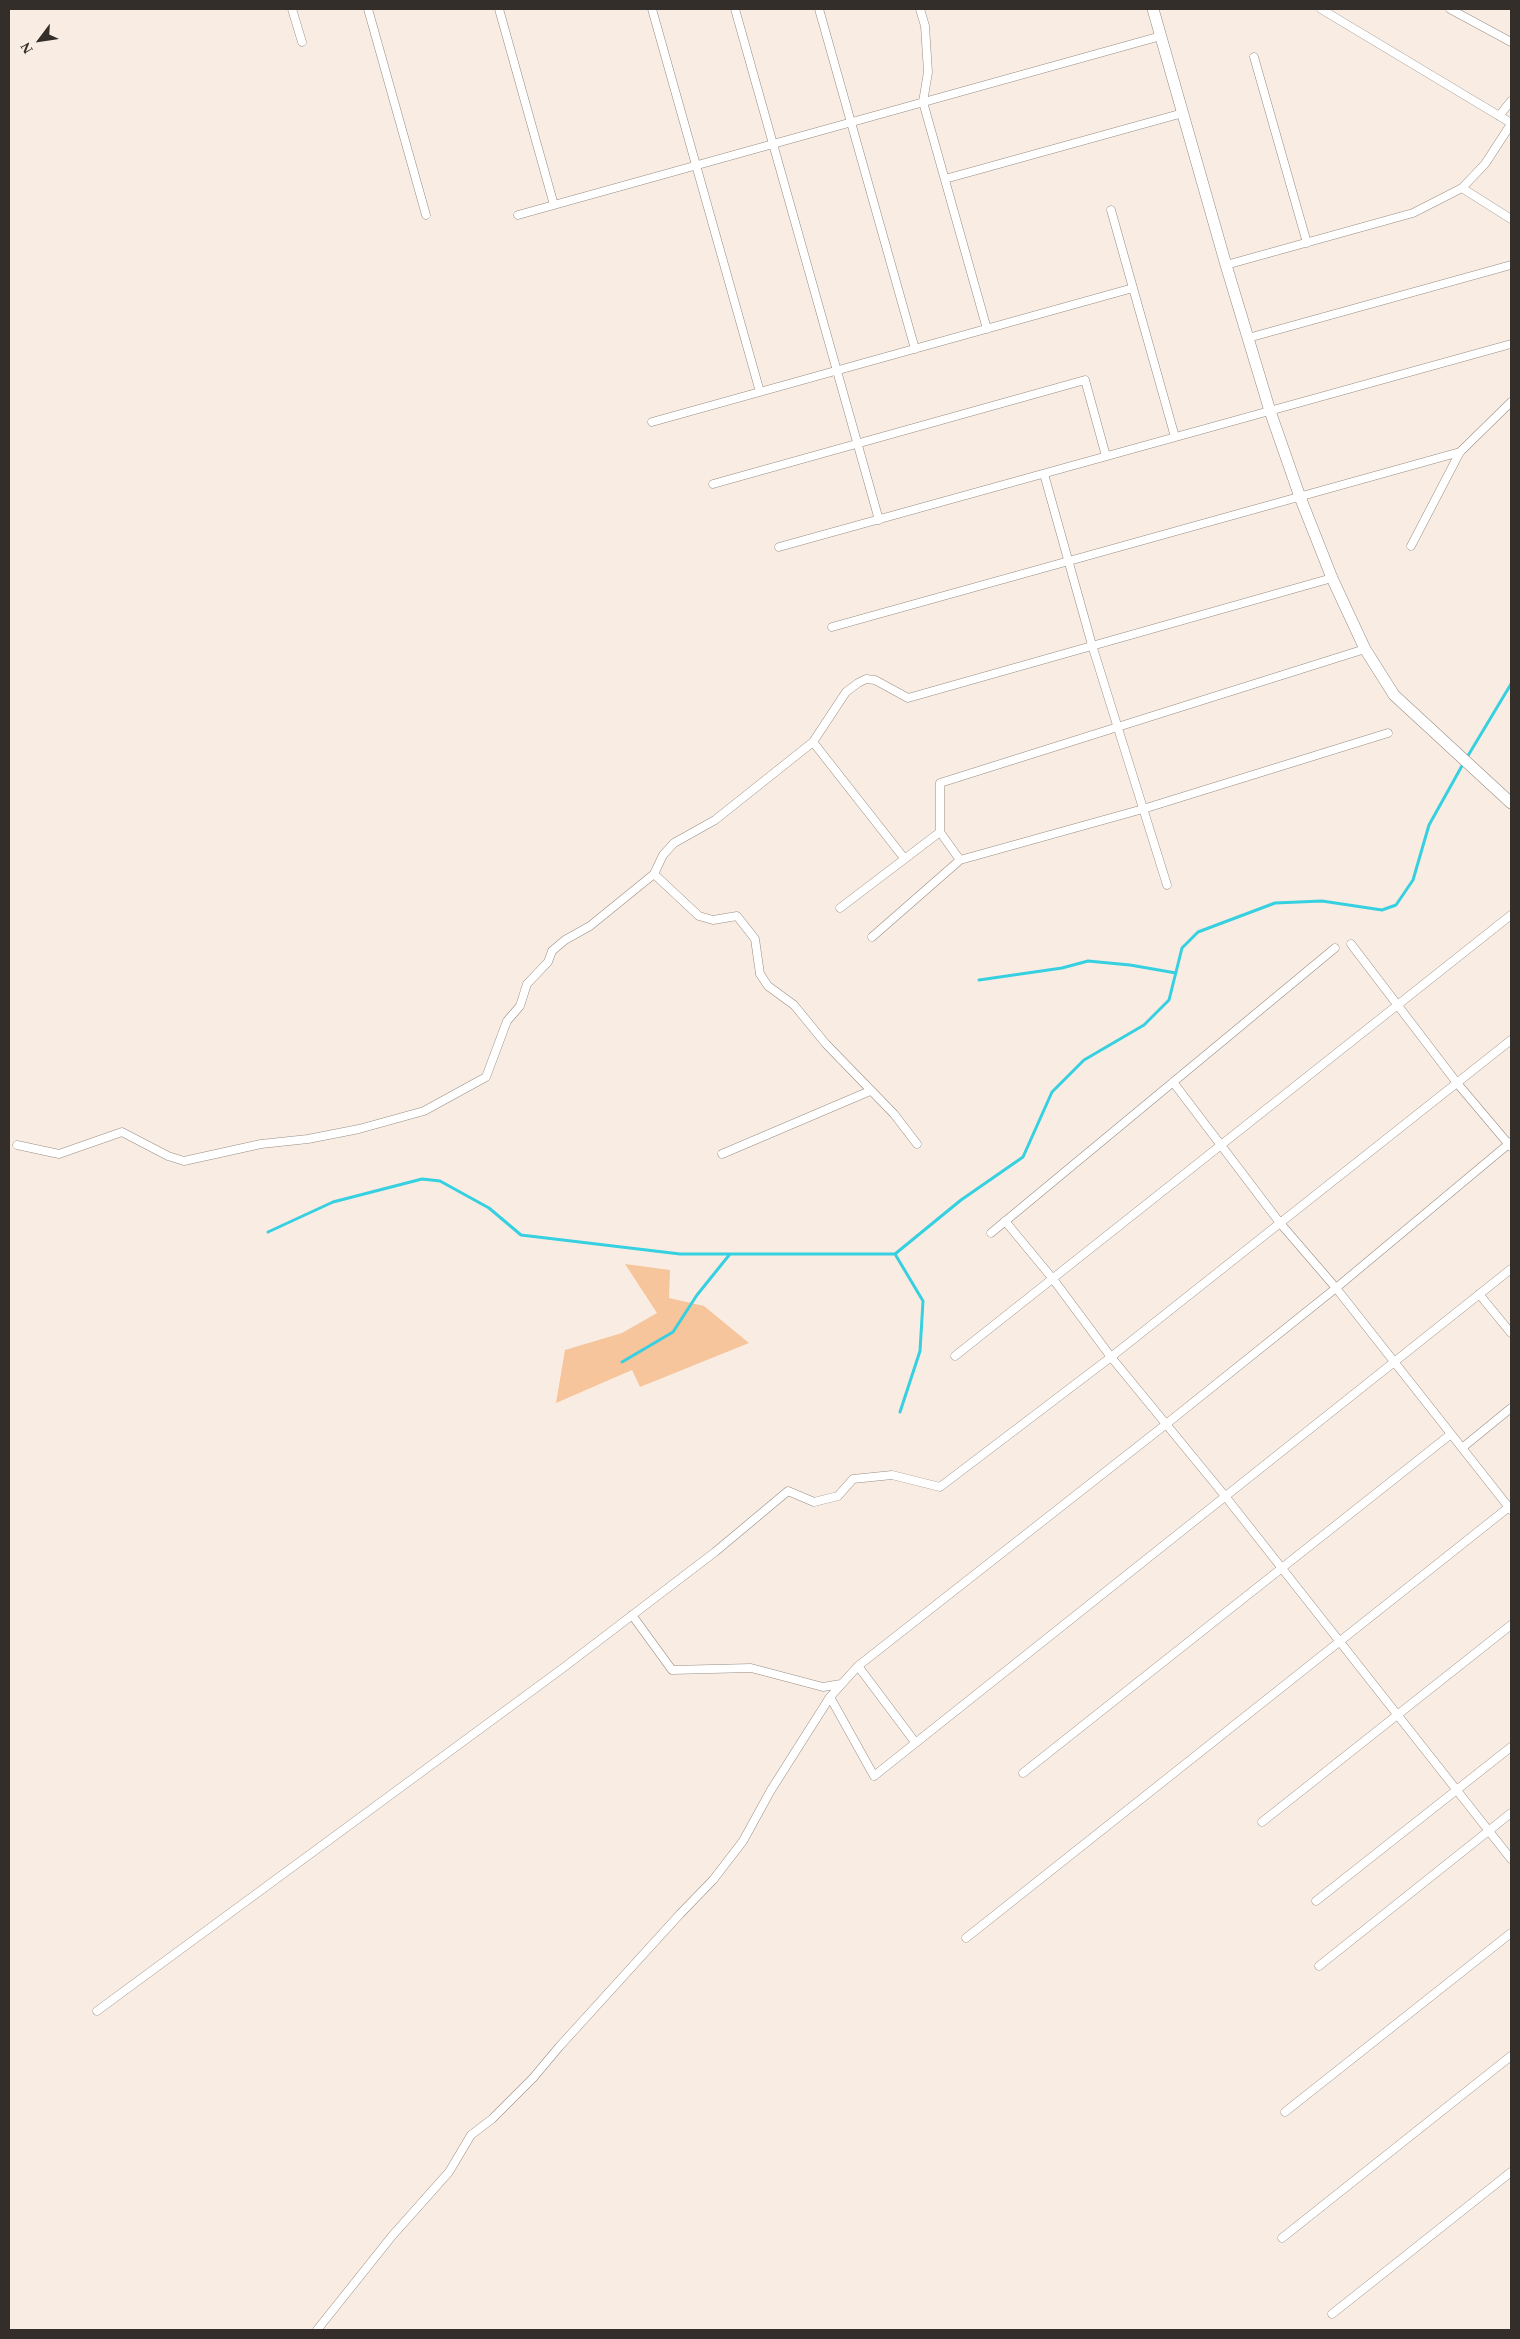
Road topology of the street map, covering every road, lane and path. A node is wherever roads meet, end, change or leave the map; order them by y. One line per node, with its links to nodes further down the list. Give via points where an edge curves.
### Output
1 (292, 9): 12 (street)
2 (368, 9): 27 (street)
3 (499, 9): 25 (street)
4 (652, 9): 22 (street)
5 (735, 9): 21 (street)
6 (819, 9): 19 (street)
7 (920, 9): 16 (street, via 925,26 928,72)
8 (1153, 9): 11 (main road)
9 (1321, 9): 18 (street)
10 (1450, 9): 13 (street)
11 (1161, 36): 16 (street); 17 (main road)
12 (302, 42)
13 (1511, 42)
14 (1254, 57): 30 (street)
15 (1511, 101): 18 (street)
16 (923, 102): 19 (street); 23 (street)
17 (1183, 113): 23 (street); 31 (main road)
18 (1499, 116): 20 (street)
19 (851, 122): 21 (street); 37 (street)
20 (1511, 123): 24 (street, via 1485,164)
21 (773, 144): 22 (street); 38 (street)
22 (696, 165): 25 (street); 39 (street)
23 (945, 180): 34 (street)
24 (1462, 188): 29 (street); 30 (street, via 1413,213)
25 (554, 205): 28 (street)
26 (1111, 210): 33 (street)
27 (426, 215)
28 (518, 215)
29 (1511, 219)
30 (1307, 242): 31 (street)
31 (1226, 265): 35 (main road)
32 (1511, 265): 35 (street)
33 (1133, 288): 34 (street); 43 (street)
34 (987, 329): 37 (street)
35 (1248, 338): 41 (main road)
36 (1511, 344): 41 (street)
37 (915, 349): 38 (street)
38 (837, 371): 39 (street); 44 (street)
39 (760, 392): 42 (street)
40 (1511, 402): 45 (street)
41 (1270, 411): 43 (street); 49 (main road)
42 (652, 422)
43 (1175, 437): 46 (street)
44 (858, 444): 46 (street, via 1085,380); 48 (street); 50 (street)
45 (1460, 452): 49 (street); 51 (street)
46 (1106, 456): 47 (street)
47 (1044, 474): 50 (street); 53 (street)
48 (712, 484)
49 (1300, 497): 53 (street); 54 (main road)
50 (879, 520): 52 (street)
51 (1411, 546)
52 (779, 548)
53 (1069, 561): 55 (street); 56 (street)
54 (1332, 578): 56 (street); 57 (main road)
55 (832, 627)
56 (1092, 644): 58 (street); 60 (street, via 908,698 875,680 866,679 846,692)
57 (1365, 650): 58 (street); 61 (main road, via 1394,694)
58 (1118, 728): 62 (street); 63 (street, via 940,782)
59 (1388, 733): 62 (street)
60 (813, 742): 64 (street); 66 (street, via 715,820 674,843 663,855)
61 (1511, 803)
62 (1143, 809): 65 (street); 67 (street)
63 (940, 832): 64 (street); 65 (street)
64 (904, 858): 68 (street)
65 (960, 860): 70 (street)
66 (654, 874): 77 (street, via 699,916 712,920 737,916 755,939 760,974 768,986 794,1005); 81 (street, via 590,926 552,951 548,962 527,984 520,1006 507,1021 486,1077 424,1111 334,1134 261,1144 184,1161 122,1132 59,1154)
67 (1167, 885)
68 (840, 908)
69 (1511, 915): 73 (street)
70 (872, 937)
71 (1350, 944): 73 (street)
72 (1335, 948): 75 (street)
73 (1399, 1004): 76 (street); 79 (street)
74 (1511, 1040): 76 (street)
75 (1173, 1082): 79 (street); 83 (street)
76 (1457, 1083): 80 (street); 84 (street)
77 (870, 1091): 78 (street, via 894,1114); 82 (street)
78 (917, 1144)
79 (1222, 1144): 84 (street); 87 (street)
80 (1510, 1144): 88 (street)
81 (18, 1145)
82 (722, 1154)
83 (1006, 1221): 85 (street); 87 (street)
84 (1280, 1223): 88 (street); 92 (street)
85 (991, 1233)
86 (1511, 1269): 89 (street)
87 (1053, 1279): 91 (street); 92 (street)
88 (1336, 1288): 93 (street); 95 (street)
89 (1479, 1294): 90 (street); 93 (street)
90 (1511, 1333)
91 (955, 1356)
92 (1111, 1357): 95 (street); 101 (street, via 940,1487 892,1475 853,1480 838,1496 814,1502 788,1491)
93 (1394, 1362): 96 (street); 98 (street)
94 (1511, 1408): 97 (street)
95 (1165, 1425): 98 (street); 104 (street)
96 (1451, 1434): 97 (street); 100 (street)
97 (1462, 1448): 99 (street)
98 (1225, 1496): 100 (street); 108 (street)
99 (1510, 1509): 103 (street)
100 (1282, 1568): 103 (street); 110 (street)
101 (632, 1615): 105 (street, via 672,1670 751,1668 823,1687); 120 (street)
102 (1511, 1625): 107 (street)
103 (1340, 1642): 107 (street); 118 (street)
104 (858, 1666): 105 (street); 108 (street)
105 (841, 1684): 106 (street)
106 (830, 1697): 108 (street, via 874,1776); 126 (street, via 743,1841 713,1880 533,2078 471,2135 449,2172 392,2236)
107 (1398, 1715): 111 (street); 113 (street)
108 (914, 1742)
109 (1511, 1746): 111 (street)
110 (1024, 1773)
111 (1457, 1790): 114 (street); 116 (street)
112 (1511, 1813): 114 (street)
113 (1262, 1822)
114 (1489, 1831): 115 (street); 119 (street)
115 (1511, 1859)
116 (1316, 1901)
117 (1511, 1933): 122 (street)
118 (966, 1938)
119 (1318, 1966)
120 (97, 2011)
121 (1511, 2056): 124 (street)
122 (1285, 2112)
123 (1511, 2172): 125 (street)
124 (1282, 2238)
125 (1332, 2314)
126 (317, 2330)

